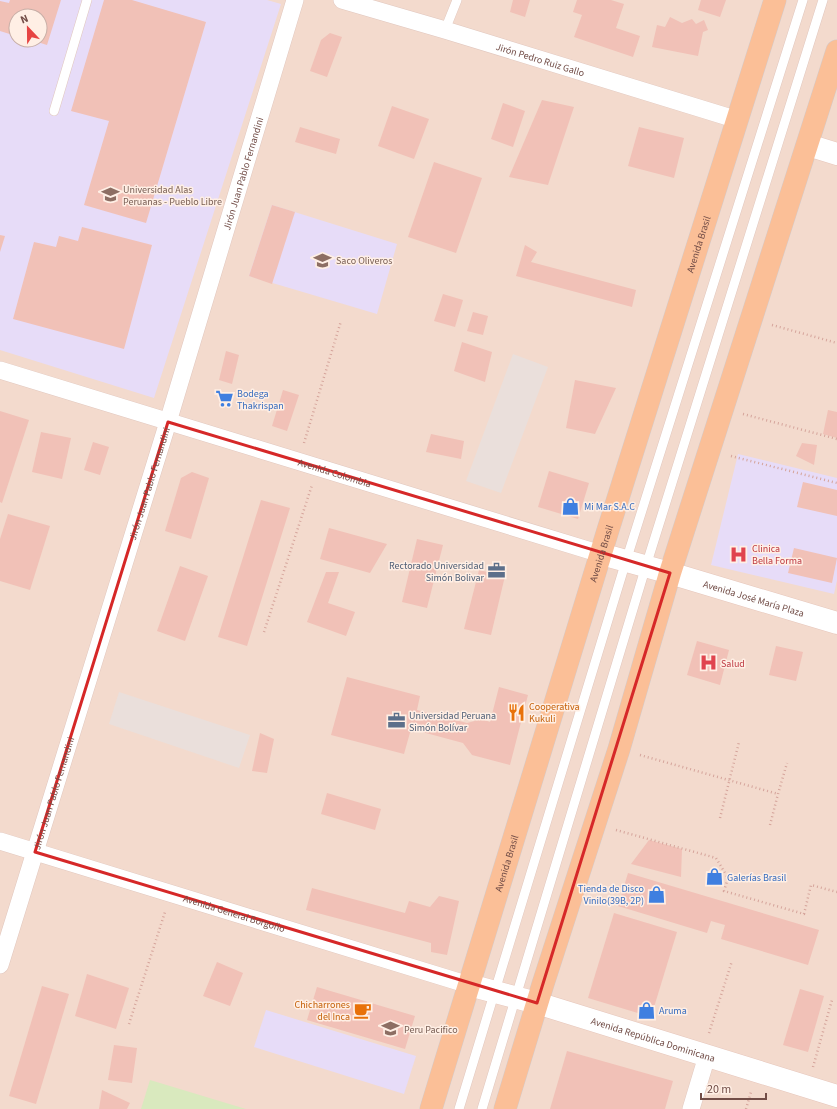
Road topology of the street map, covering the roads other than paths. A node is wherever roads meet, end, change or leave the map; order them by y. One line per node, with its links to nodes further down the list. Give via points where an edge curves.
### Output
1 (87, 0): 10 (lane)
2 (295, 0): 15 (street, Jirón Juan Pablo Fernandini)
3 (342, 0): 8 (street, Jirón Pedro Ruiz Gallo)
4 (457, 0): 8 (lane)
5 (775, 0): 11 (main road, Avenida Brasil)
6 (802, 0): 17 (lane)
7 (823, 0): 17 (lane)
8 (445, 30): 11 (street, Jirón Pedro Ruiz Gallo)
9 (837, 51): 12 (main road)
10 (54, 111)
11 (738, 120): 16 (main road, Avenida Brasil)
12 (808, 145): 13 (street); 18 (main road)
13 (837, 154)
14 (0, 370): 15 (street, Avenida Colombia)
15 (168, 422): 16 (street, Avenida Colombia); 21 (street, Jirón Juan Pablo Fernandini)
16 (601, 554): 17 (street, Avenida Colombia); 23 (main road, Avenida Brasil)
17 (636, 564): 18 (street, Avenida Colombia); 24 (lane); 24 (lane)
18 (670, 573): 19 (street, Avenida José María Plaza); 25 (main road, via 619,749)
19 (837, 623)
20 (0, 840): 21 (street, Avenida General Borgoño)
21 (35, 852): 22 (street, Jirón Juan Pablo Fernandini); 23 (street, Avenida General Borgoño)
22 (0, 965)
23 (469, 985): 24 (street, Avenida República Dominicana); 28 (main road, Avenida Brasil)
24 (505, 995): 25 (street, Avenida República Dominicana); 29 (lane); 30 (lane)
25 (537, 1003): 26 (street, Avenida República Dominicana); 31 (main road)
26 (705, 1055): 27 (street, Avenida República Dominicana); 32 (street)
27 (837, 1096)
28 (431, 1109)
29 (459, 1109)
30 (482, 1109)
31 (505, 1109)
32 (691, 1109)

